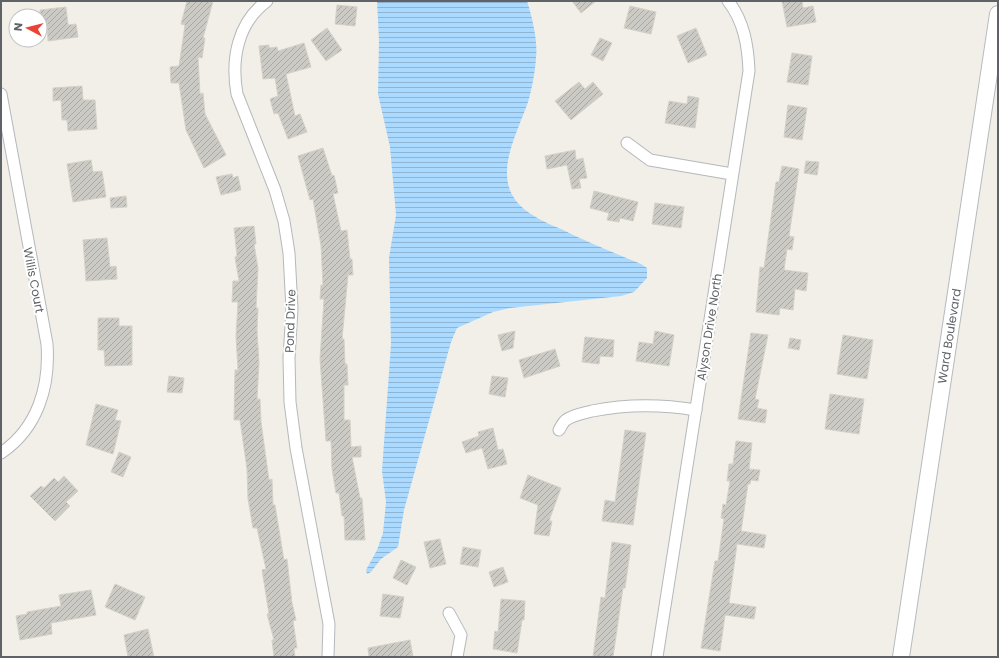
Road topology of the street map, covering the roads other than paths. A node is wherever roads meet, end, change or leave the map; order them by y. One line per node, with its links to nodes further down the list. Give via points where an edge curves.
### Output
1 (267, 1): 11 (street, Pond Drive, via 252,16 242,32 237,47 234,78 237,94 275,190 290,253 290,402 296,448 329,624)
2 (728, 1): 6 (street, Alyson Drive North, via 745,36 749,71)
3 (998, 14): 14 (main road, Ward Boulevard)
4 (1, 94): 9 (street, Willis Court, via 47,344 48,365 46,385 31,422 20,437)
5 (627, 144): 6 (street, via 650,160)
6 (732, 174): 7 (street, Alyson Drive North)
7 (696, 410): 8 (street, via 638,405 610,408 582,413 567,419); 13 (street, Alyson Drive North)
8 (559, 430)
9 (1, 453)
10 (448, 613): 12 (street, via 461,635)
11 (328, 657)
12 (457, 657)
13 (657, 657)
14 (901, 657)

